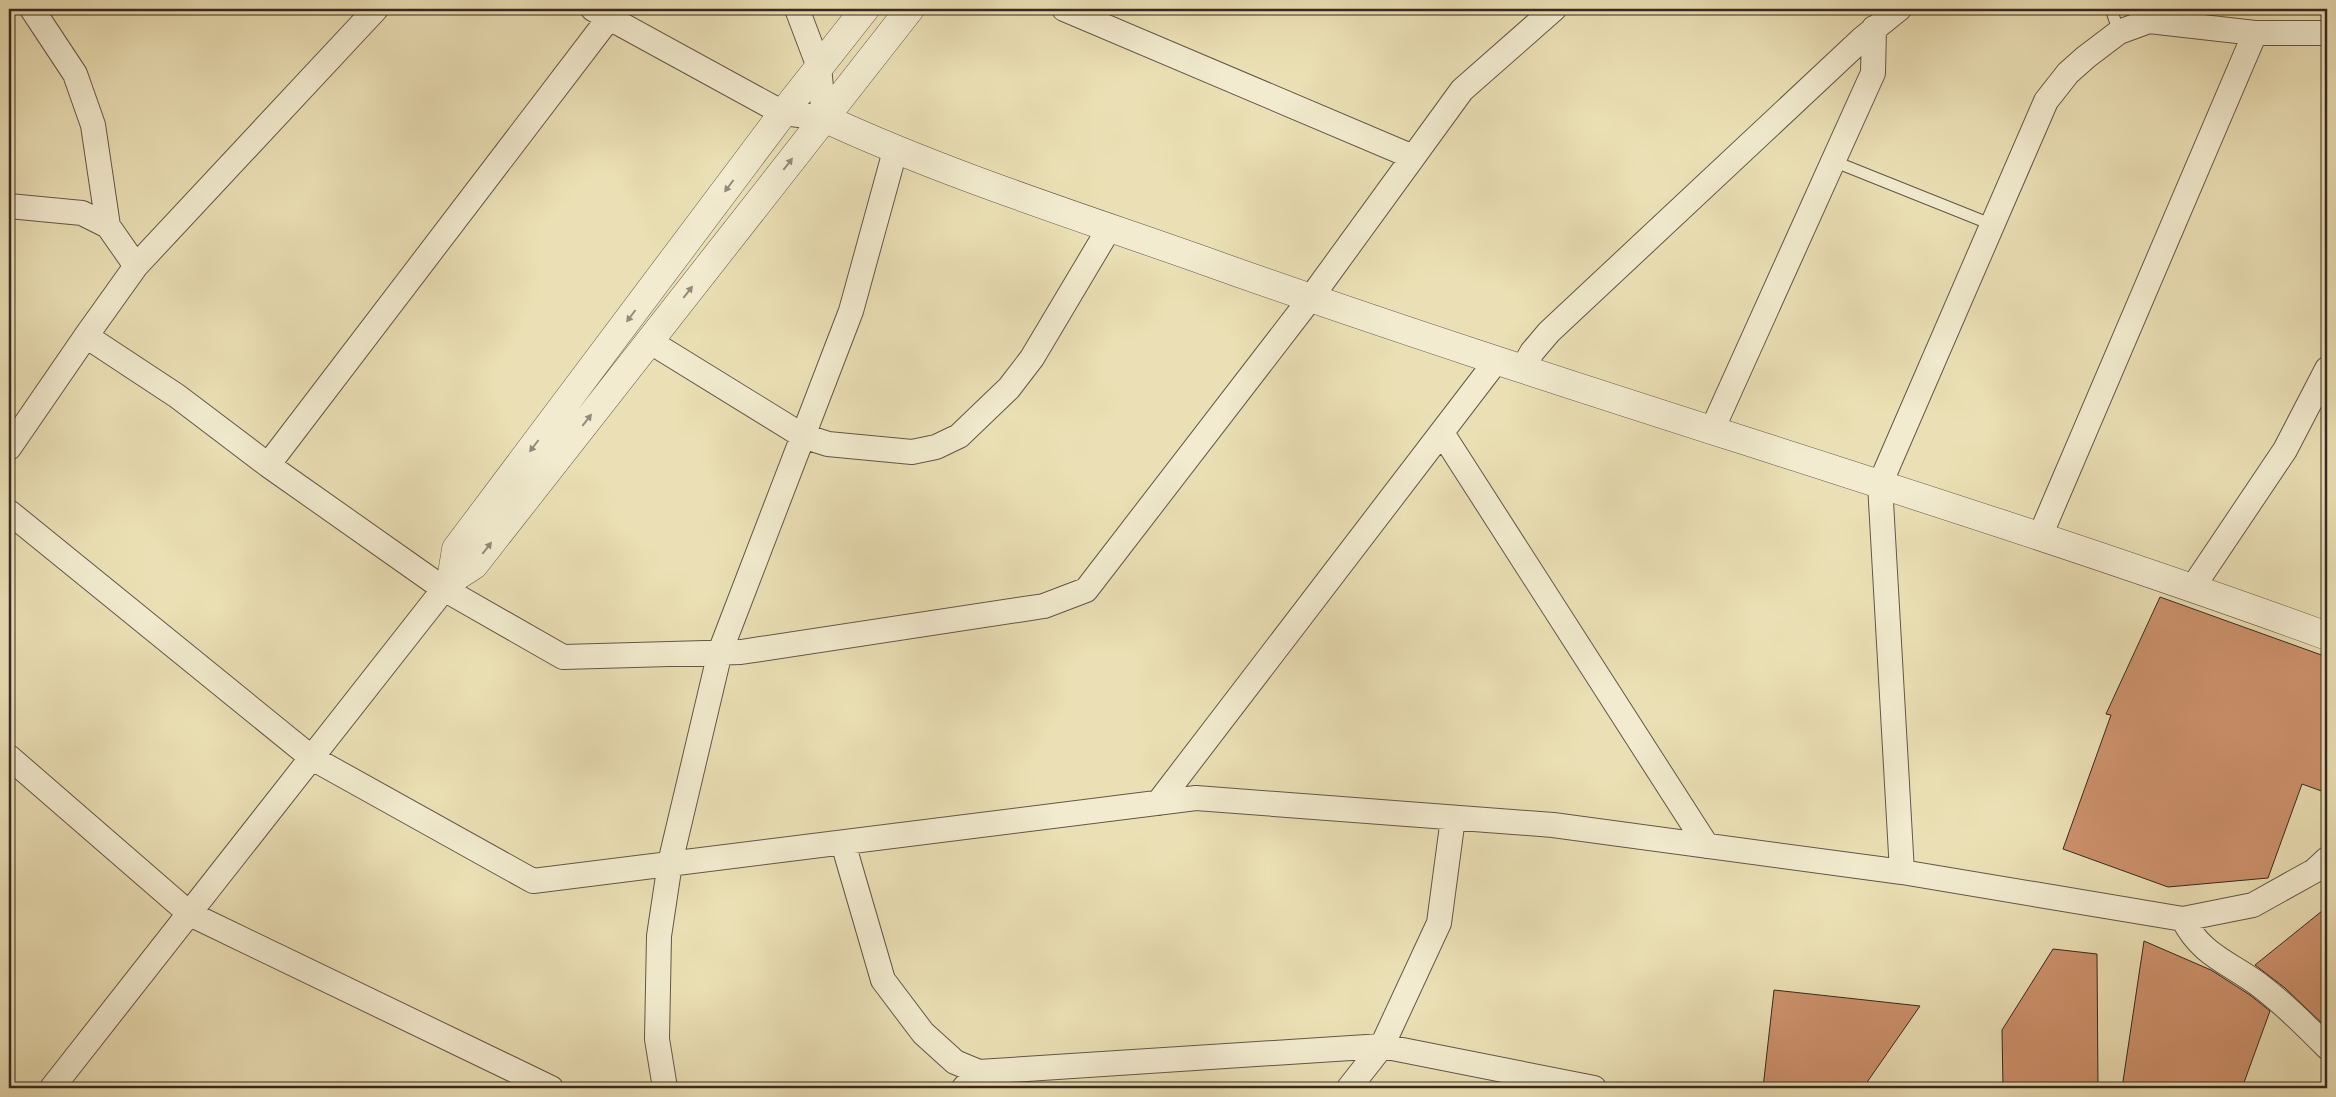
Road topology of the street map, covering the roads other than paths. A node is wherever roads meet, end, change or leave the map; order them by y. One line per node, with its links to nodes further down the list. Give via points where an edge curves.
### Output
1 (32, 9): 23 (street, via 75,74 93,125)
2 (376, 9): 25 (street)
3 (797, 9): 15 (street)
4 (866, 9): 15 (street)
5 (910, 9): 17 (street)
6 (1064, 9): 19 (street)
7 (1554, 9): 19 (street, via 1462,90)
8 (1899, 9): 11 (street)
9 (2111, 9): 12 (lane)
10 (601, 14): 16 (street); 36 (street)
11 (1874, 28): 20 (street, via 1873,73); 30 (street, via 1549,332)
12 (2119, 32): 13 (street, via 2149,21); 22 (street, via 2068,74 2046,101)
13 (2255, 33): 14 (street); 39 (street)
14 (2327, 33)
15 (819, 68): 16 (street); 17 (street)
16 (783, 113): 17 (street); 40 (street, one-way to 40, via 456,549)
17 (824, 118): 18 (street); 28 (street, one-way to 17)
18 (895, 151): 24 (street); 34 (street, via 851,311)
19 (1413, 157): 26 (street)
20 (1833, 161): 22 (lane); 32 (street)
21 (9, 206): 23 (street, via 82,213)
22 (1993, 225): 37 (street)
23 (108, 226): 25 (street)
24 (1110, 227): 26 (street); 34 (street, via 1032,358 1009,388 959,436 936,447 912,452 828,444)
25 (136, 266): 27 (street)
26 (1310, 299): 29 (street); 43 (street, via 1086,590 1044,606)
27 (86, 336): 35 (street); 36 (street, via 177,396)
28 (650, 341): 34 (street); 40 (street, one-way to 28, via 474,565)
29 (1497, 360): 30 (street); 33 (street)
30 (1523, 368): 32 (street)
31 (2327, 369): 41 (street, via 2285,450)
32 (1712, 430): 37 (street)
33 (1442, 433): 46 (street); 49 (street)
34 (803, 436): 43 (street)
35 (9, 448)
36 (268, 465): 40 (street)
37 (1880, 484): 39 (street); 52 (street)
38 (9, 512): 45 (street)
39 (2040, 536): 41 (street)
40 (448, 585): 43 (street, via 563,657); 45 (street)
41 (2193, 587): 42 (street)
42 (2327, 636)
43 (720, 652): 51 (street)
44 (9, 756): 53 (street)
45 (312, 758): 51 (street, via 533,880); 53 (street)
46 (1158, 803): 47 (street, via 1196,798); 48 (street)
47 (1453, 818): 49 (street, via 1553,825); 55 (street, via 1438,923)
48 (843, 843): 51 (street); 57 (street, via 884,980 923,1033)
49 (1706, 846): 52 (street)
50 (2327, 859): 54 (street, via 2314,871 2253,905)
51 (670, 864): 60 (street, via 659,936 657,1038)
52 (1902, 872): 54 (street)
53 (190, 914): 58 (street); 59 (street)
54 (2183, 919): 56 (street, via 2192,936 2210,953 2288,1008)
55 (1382, 1046): 57 (street); 62 (street); 63 (street)
56 (2327, 1047)
57 (972, 1080): 61 (street)
58 (52, 1088)
59 (551, 1088)
60 (665, 1088)
61 (997, 1088)
62 (1349, 1088)
63 (1594, 1088)

